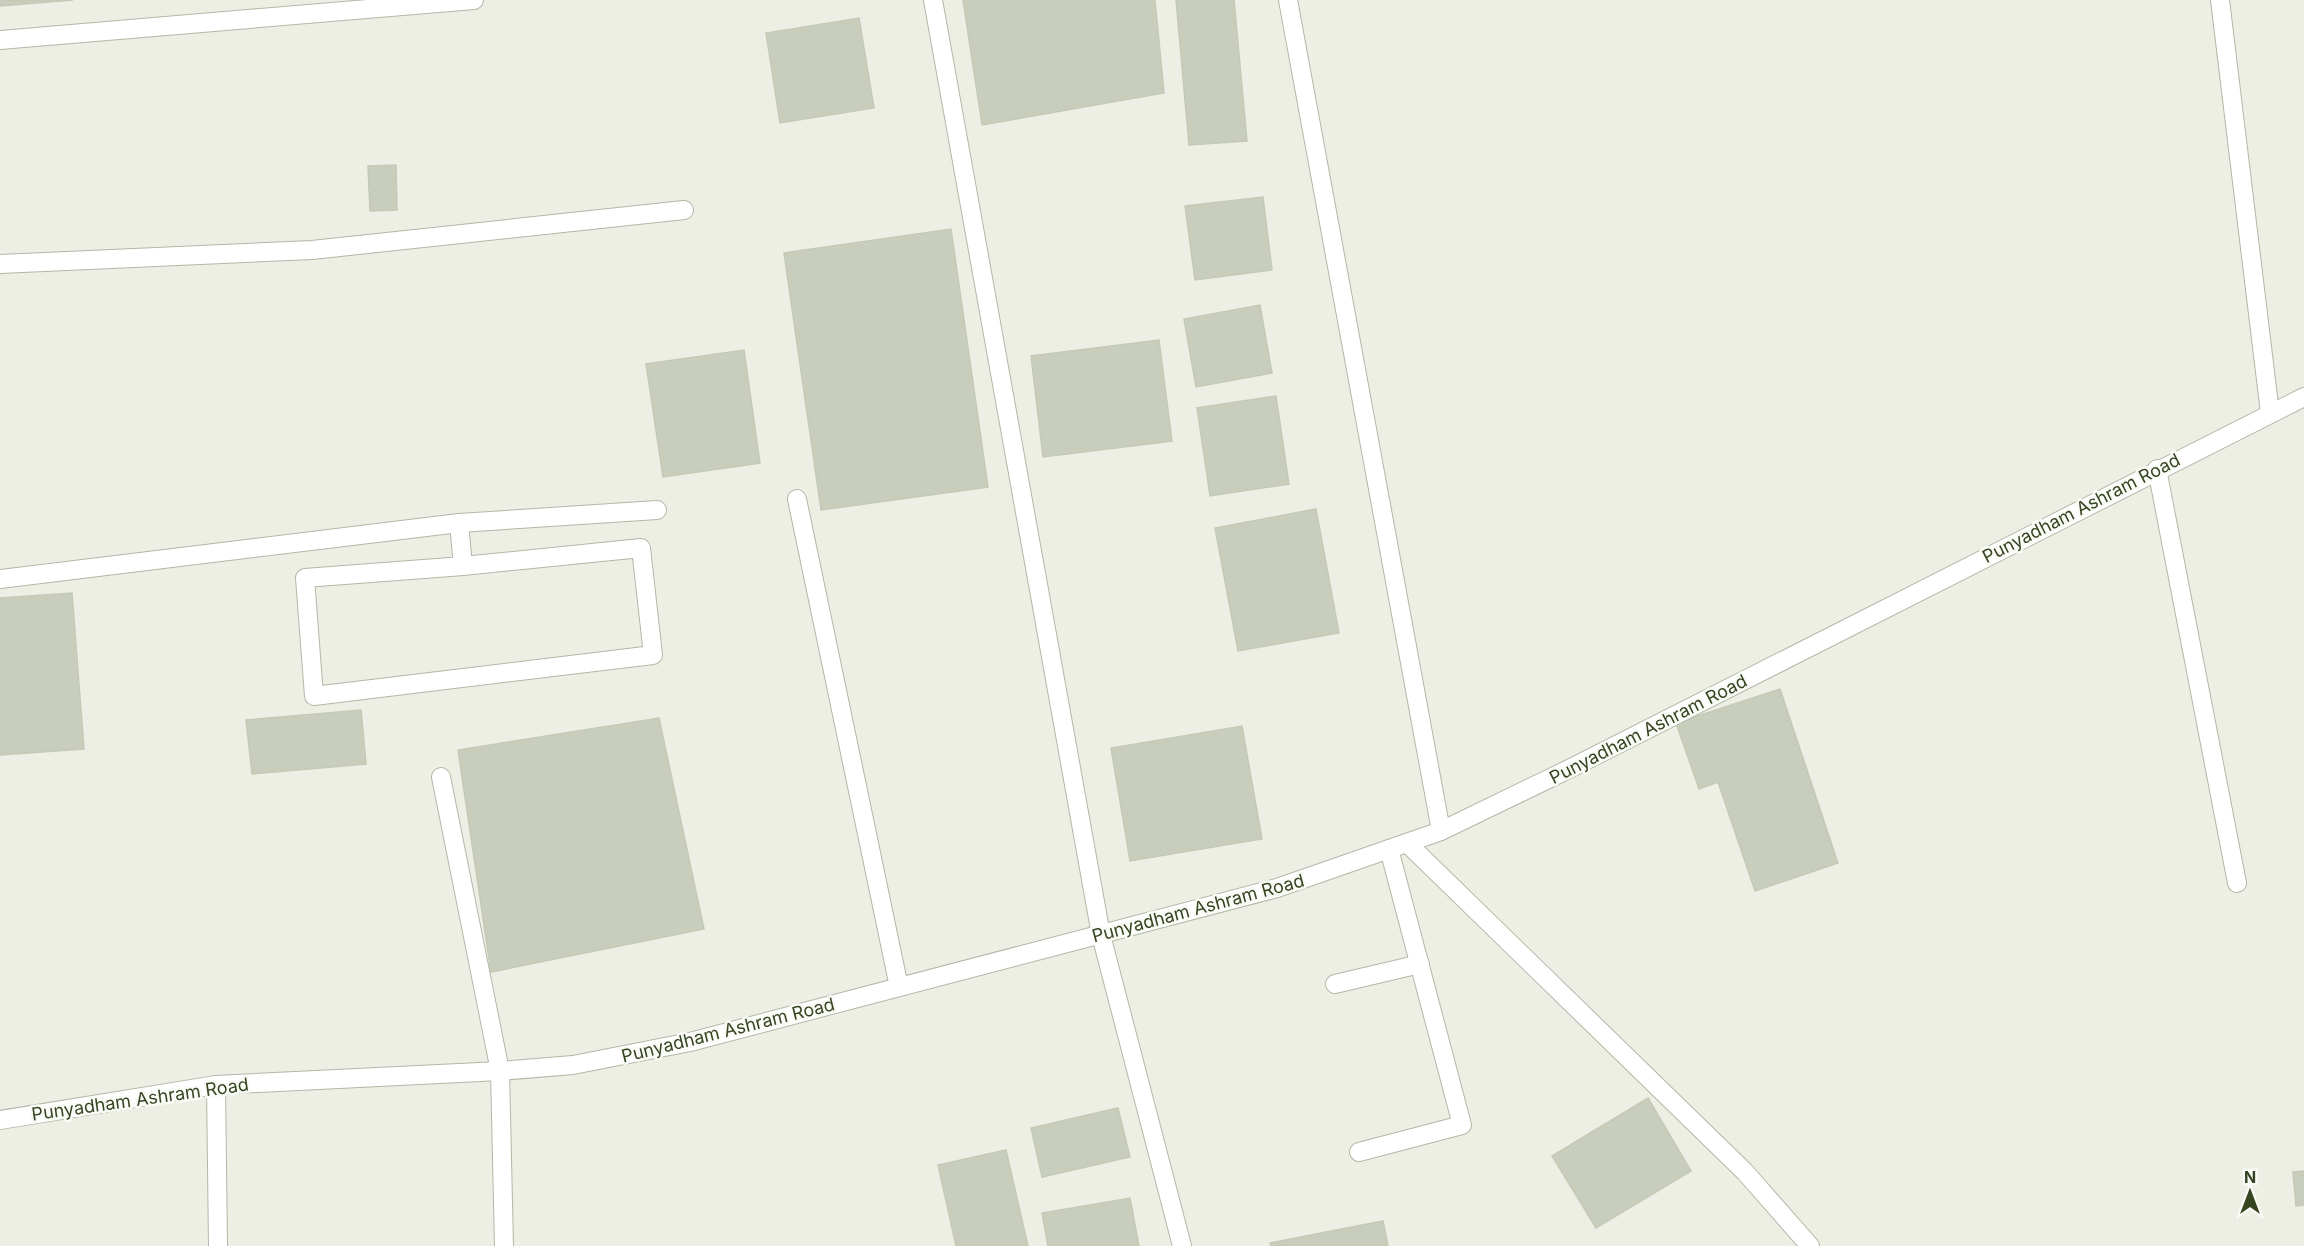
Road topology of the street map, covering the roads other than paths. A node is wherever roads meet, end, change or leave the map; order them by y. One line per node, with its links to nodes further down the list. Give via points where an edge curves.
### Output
1 (474, 0): 5 (street)
2 (933, 0): 21 (street)
3 (1288, 0): 17 (street)
4 (2220, 0): 9 (street)
5 (0, 40)
6 (684, 210): 7 (street, via 312,250)
7 (0, 264)
8 (2304, 397): 9 (street, Punyadham Ashram Road)
9 (2270, 413): 10 (street, Punyadham Ashram Road)
10 (2157, 469): 17 (street, Punyadham Ashram Road); 20 (street)
11 (797, 499): 24 (street)
12 (657, 510): 13 (street)
13 (459, 523): 14 (street); 15 (street)
14 (463, 566): 14 (street, via 304,578 314,696 653,655 641,548)
15 (0, 579)
16 (441, 777): 25 (street)
17 (1441, 831): 18 (street, Punyadham Ashram Road)
18 (1407, 843): 19 (street, Punyadham Ashram Road); 32 (street, via 1746,1172)
19 (1389, 849): 21 (street, Punyadham Ashram Road, via 1277,888); 22 (street)
20 (2237, 884)
21 (1101, 935): 24 (street, Punyadham Ashram Road); 31 (street)
22 (1420, 964): 23 (street); 28 (street, via 1462,1125)
23 (1335, 984)
24 (899, 987): 25 (street, Punyadham Ashram Road, via 690,1042 573,1065)
25 (500, 1071): 26 (street, Punyadham Ashram Road); 30 (street)
26 (216, 1085): 27 (street, Punyadham Ashram Road); 29 (street)
27 (0, 1120)
28 (1359, 1152)
29 (218, 1246)
30 (504, 1246)
31 (1182, 1246)
32 (1810, 1246)

